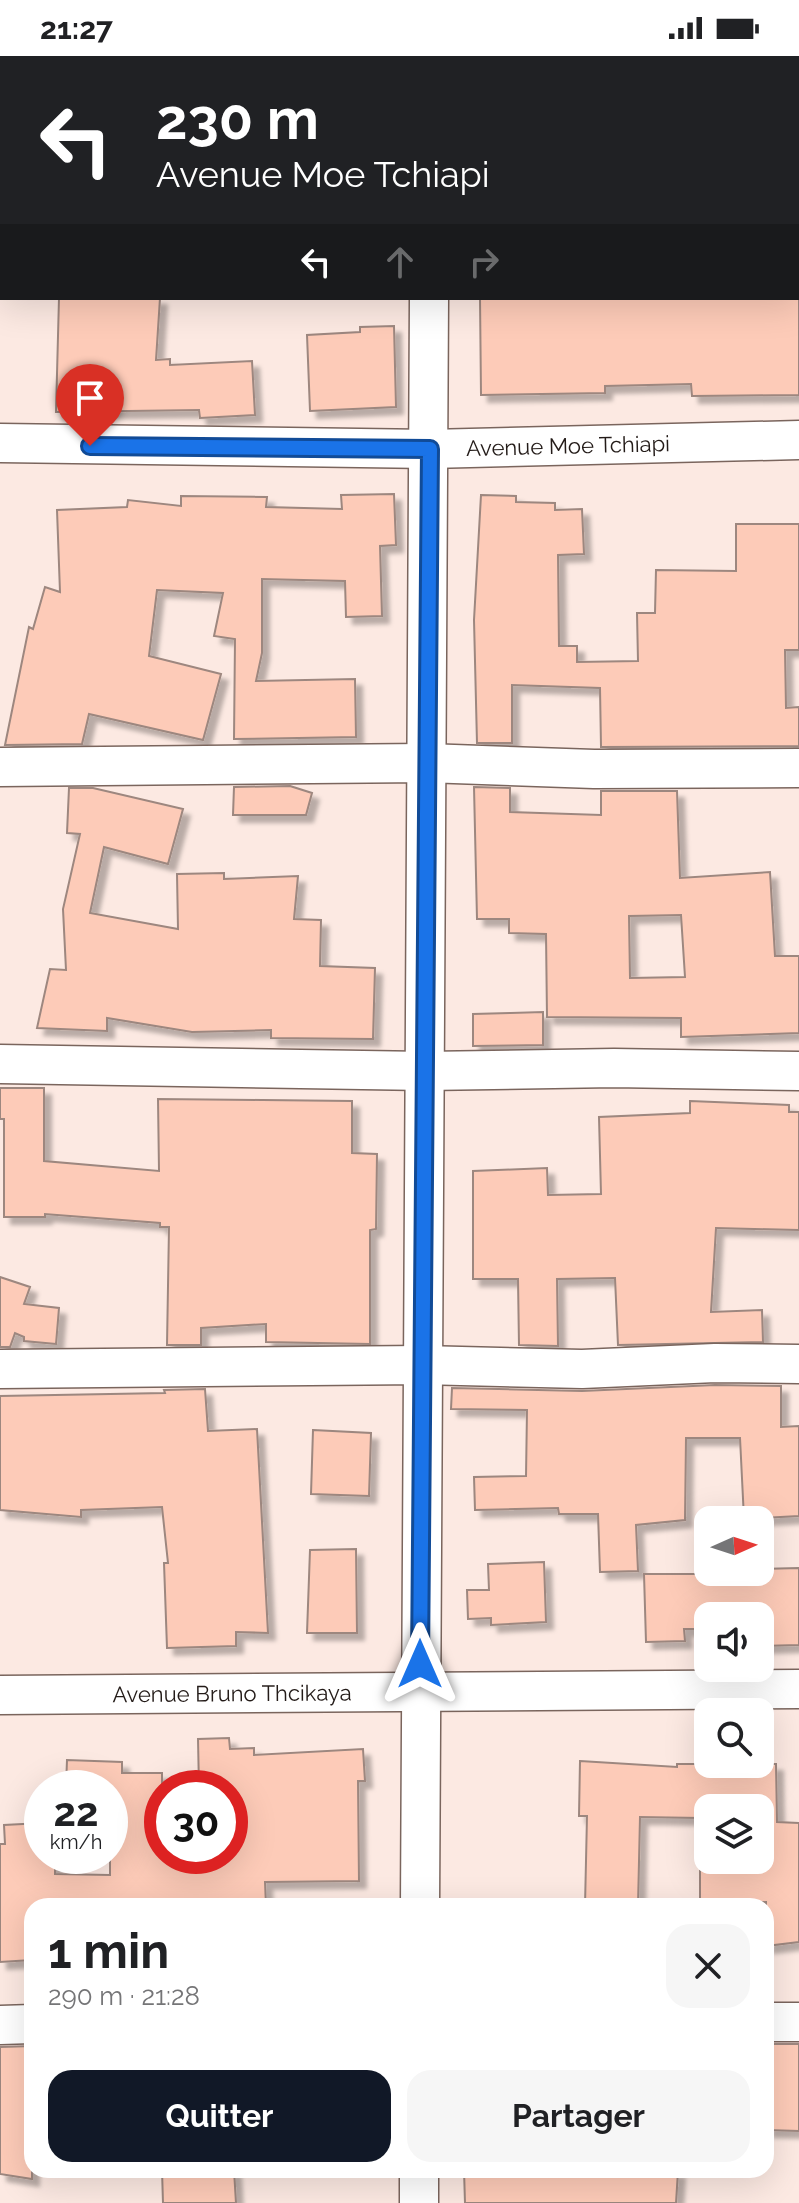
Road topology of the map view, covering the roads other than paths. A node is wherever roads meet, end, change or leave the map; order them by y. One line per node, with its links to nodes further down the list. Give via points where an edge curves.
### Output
1 (429, 300): 4 (street)
2 (799, 440): 4 (street, Avenue Moe Tchiapi)
3 (0, 443): 4 (street, Avenue Moe Tchiapi)
4 (430, 449): 5 (street)
5 (426, 763): 6 (street); 7 (street); 9 (street)
6 (0, 767)
7 (799, 768)
8 (0, 1064): 9 (street)
9 (425, 1071): 10 (street); 12 (street)
10 (799, 1071)
11 (799, 1364): 12 (street, via 582,1369)
12 (422, 1365): 13 (street); 15 (street)
13 (0, 1369)
14 (799, 1689): 15 (street, Avenue Bruno Thcikaya)
15 (420, 1694): 16 (street, Avenue Bruno Thcikaya); 17 (street)
16 (0, 1695)
17 (420, 1898)
18 (774, 2022): 19 (street)
19 (799, 2022)
20 (24, 2024): 21 (street)
21 (0, 2025)
22 (419, 2178): 23 (street)
23 (419, 2203)

